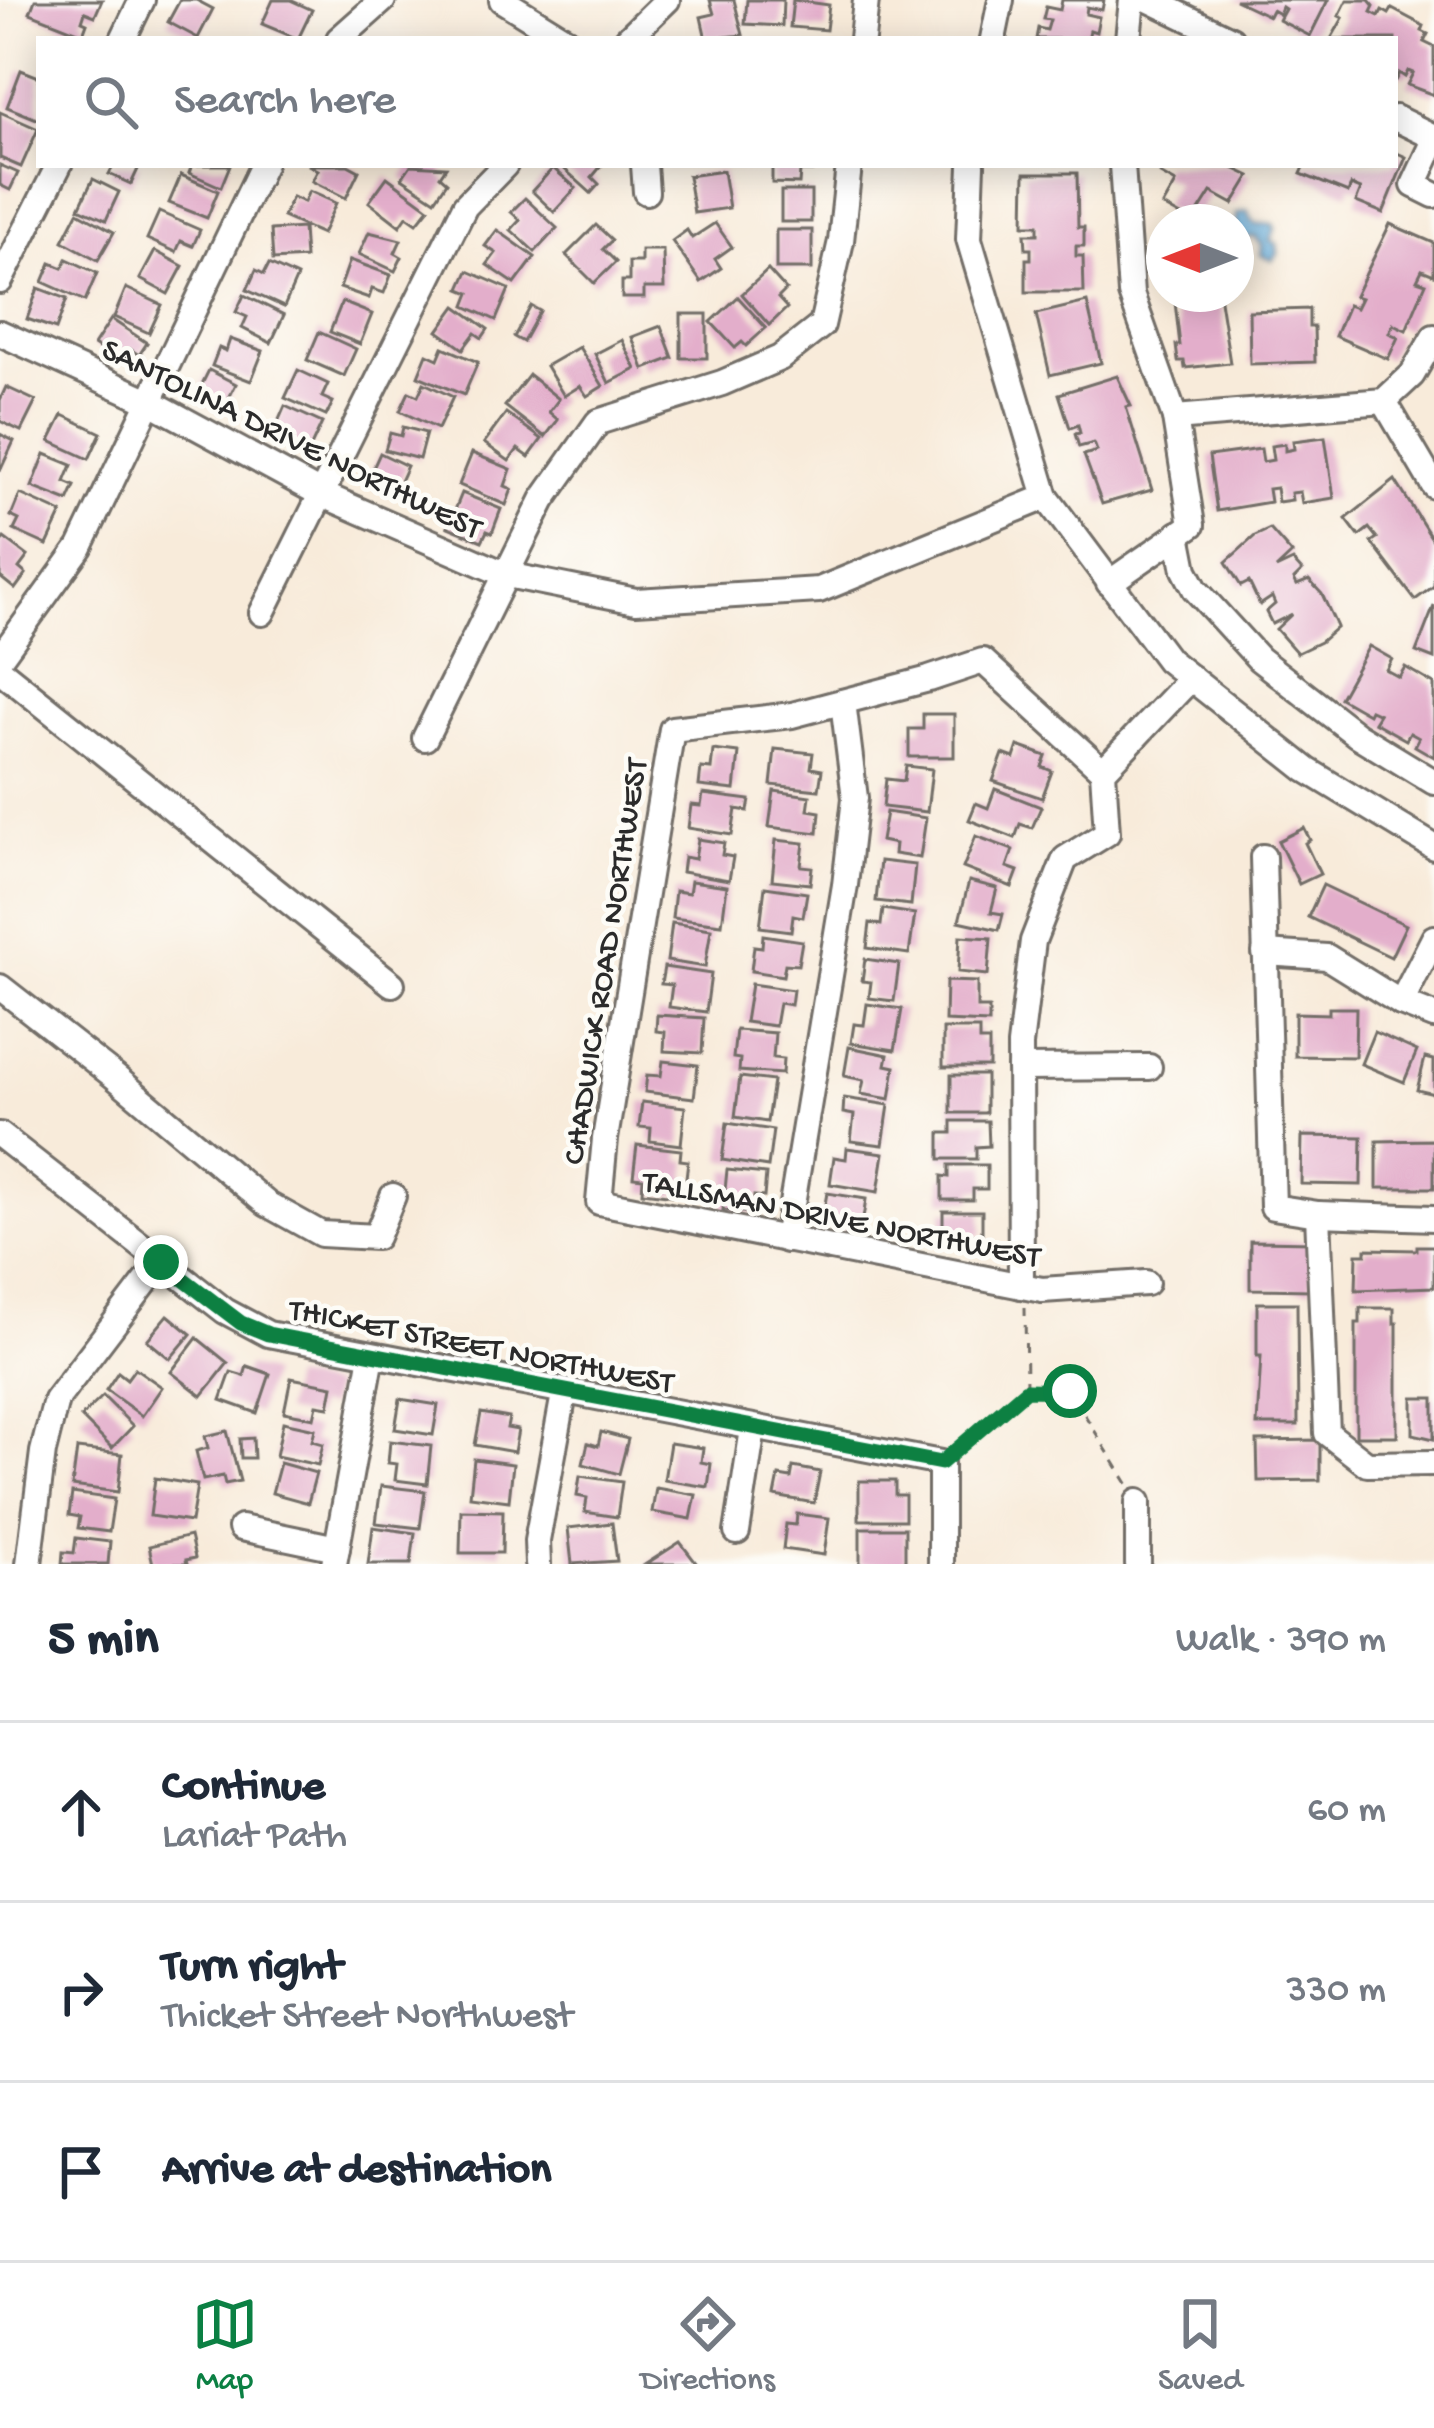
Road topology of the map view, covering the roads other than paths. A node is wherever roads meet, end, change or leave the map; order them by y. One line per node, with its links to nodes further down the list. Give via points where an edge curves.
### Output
1 (142, 0): 9 (street)
2 (383, 0): 10 (street)
3 (502, 0): 11 (street)
4 (667, 0): 12 (street)
5 (866, 0): 13 (street)
6 (1001, 0): 14 (street)
7 (1132, 0): 15 (street)
8 (1150, 0): 16 (street)
9 (124, 36)
10 (342, 36)
11 (561, 36)
12 (630, 36)
13 (862, 36)
14 (994, 36)
15 (1128, 36)
16 (1225, 36)
17 (1398, 120): 18 (street)
18 (1434, 139): 27 (street, via 1414,185)
19 (57, 168): 28 (street)
20 (262, 168): 31 (street)
21 (502, 168): 35 (street, via 466,206)
22 (644, 168): 26 (street)
23 (849, 168): 38 (street, via 822,325 780,358 598,422 544,500)
24 (972, 168): 36 (street, via 969,239)
25 (1122, 168): 33 (street, via 1130,294)
26 (646, 193)
27 (1434, 195)
28 (0, 281)
29 (0, 333): 31 (street, SANTOLINA DRIVE NORTHWEST)
30 (1434, 337): 32 (street, via 1412,375)
31 (147, 400): 35 (street, SANTOLINA DRIVE NORTHWEST); 41 (street, via 80,547)
32 (1384, 401): 33 (street); 34 (street)
33 (1175, 418): 37 (street, via 1192,525)
34 (1434, 486)
35 (319, 493): 38 (street, SANTOLINA DRIVE NORTHWEST); 40 (street)
36 (1046, 497): 38 (street, SANTOLINA DRIVE NORTHWEST, via 819,590 636,601); 39 (street)
37 (1178, 534): 39 (street); 47 (street, via 1195,589 1259,659)
38 (507, 575): 45 (street)
39 (1109, 583): 43 (street)
40 (262, 614)
41 (0, 658)
42 (0, 670): 52 (street)
43 (1191, 678): 46 (street); 48 (street, via 1306,770)
44 (842, 702): 46 (street, via 983,661); 60 (street, CHADWICK ROAD NORTHWEST, via 672,729); 63 (street, via 855,798)
45 (425, 738)
46 (1103, 771): 57 (street, via 1107,833 1065,859 1033,941)
47 (1434, 782)
48 (1434, 848)
49 (1263, 857): 51 (street)
50 (1434, 938): 54 (street)
51 (1265, 953): 54 (street, via 1327,958); 61 (street, via 1273,1207)
52 (392, 984)
53 (0, 987): 59 (street, via 267,1204 321,1234 376,1237)
54 (1401, 1003): 55 (street)
55 (1434, 1016)
56 (1149, 1067): 57 (street)
57 (1020, 1068): 66 (street)
58 (2, 1140): 64 (street, THICKET STREET NORTHWEST)
59 (393, 1196)
60 (599, 1202): 63 (street, TALLSMAN DRIVE NORTHWEST)
61 (1318, 1214): 62 (street); 70 (street, via 1327,1433 1367,1464)
62 (1434, 1218)
63 (786, 1240): 66 (street, TALLSMAN DRIVE NORTHWEST)
64 (161, 1262): 67 (street, THICKET STREET NORTHWEST, via 241,1323); 75 (street, via 56,1400)
65 (1146, 1283): 66 (street, TALLSMAN DRIVE NORTHWEST)
66 (1025, 1287)
67 (372, 1355): 68 (street, THICKET STREET NORTHWEST); 74 (street)
68 (564, 1394): 69 (street, THICKET STREET NORTHWEST); 76 (street)
69 (753, 1429): 73 (street); 77 (street, THICKET STREET NORTHWEST, via 941,1463)
70 (1434, 1463)
71 (1138, 1502): 78 (street)
72 (241, 1528): 74 (street)
73 (737, 1532)
74 (335, 1556)
75 (29, 1564)
76 (538, 1564)
77 (941, 1564)
78 (1138, 1564)

